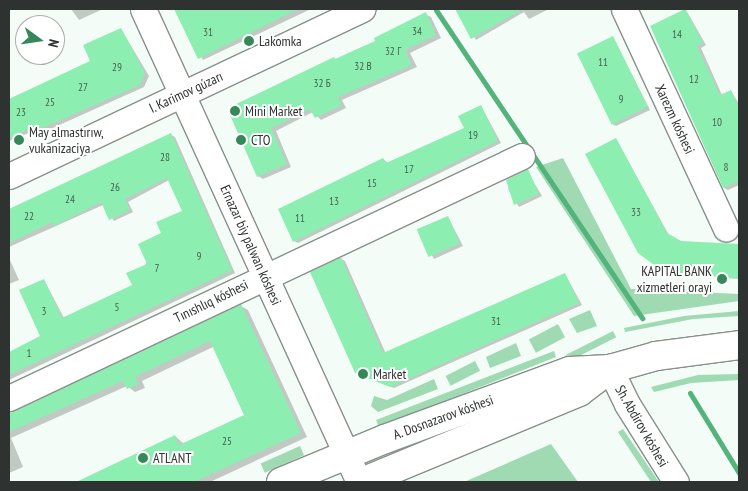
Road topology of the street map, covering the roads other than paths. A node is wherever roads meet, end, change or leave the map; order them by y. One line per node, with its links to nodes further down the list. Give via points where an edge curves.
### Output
1 (143, 9): 4 (street, Ernazar biy palwan kóshesi)
2 (363, 9): 4 (street, I. Karimov gúzarı)
3 (624, 9): 7 (street, Xarezm kóshesi)
4 (182, 95): 6 (street, I. Karimov gúzarı); 8 (street, Ernazar biy palwan kóshesi)
5 (522, 156): 8 (street, Tınıshlıq kóshesi)
6 (9, 176)
7 (726, 229)
8 (265, 275): 11 (street, Tınıshlıq kóshesi); 12 (street, Ernazar biy palwan kóshesi)
9 (739, 345): 10 (main road, A. Dosnazarov kóshesi, via 656,356)
10 (610, 369): 12 (main road, A. Dosnazarov kóshesi, via 570,371); 14 (main road, A. Dosnazarov kóshesi, via 579,392); 15 (street, Sh. Abdirov kóshesi, via 627,404)
11 (9, 398)
12 (346, 454): 13 (main road, A. Dosnazarov kóshesi); 14 (street, Ernazar biy palwan kóshesi)
13 (281, 482)
14 (360, 482)
15 (676, 482)

